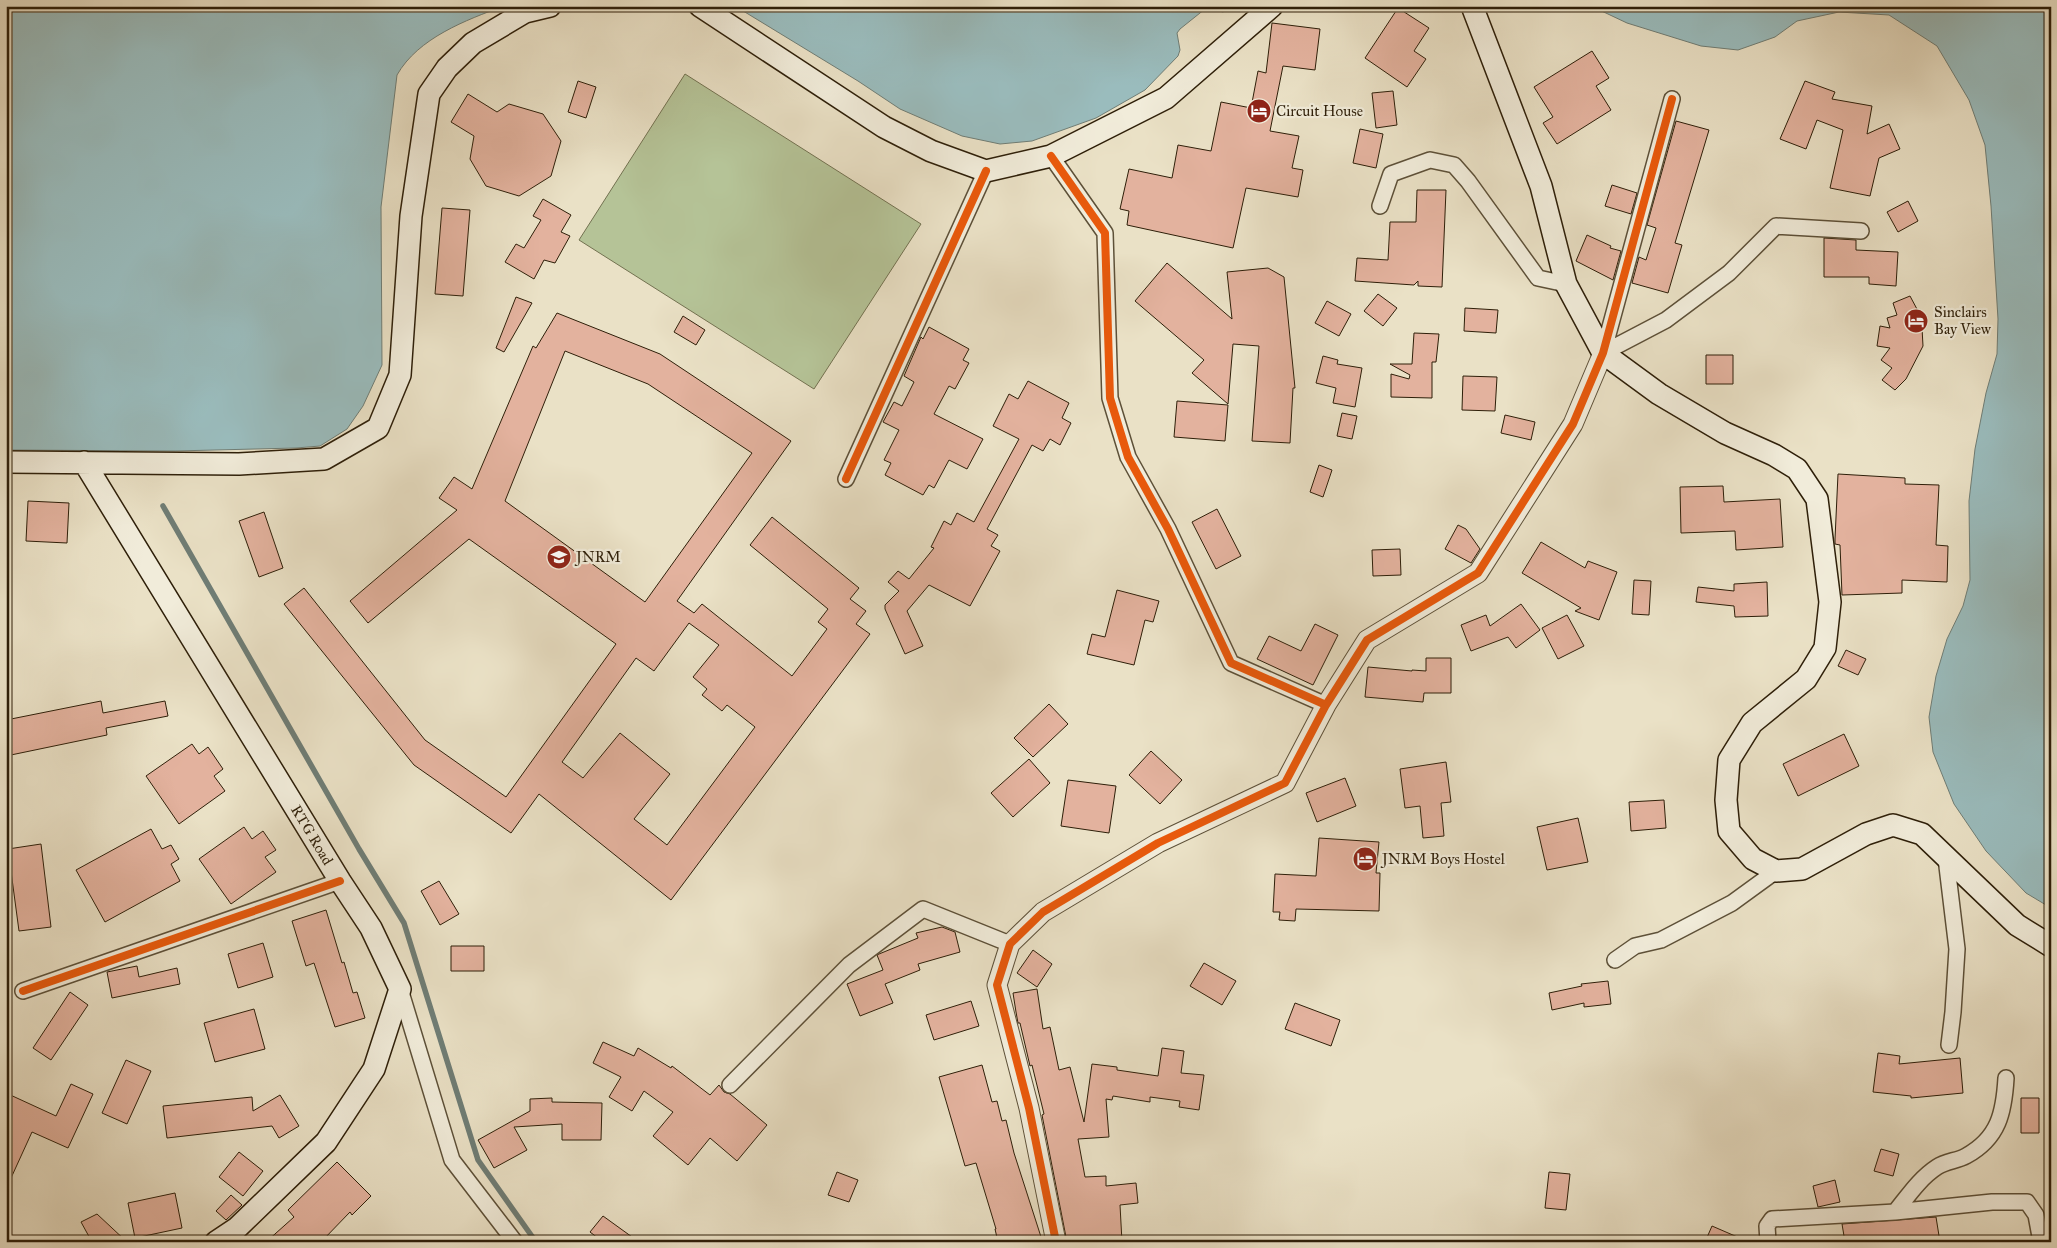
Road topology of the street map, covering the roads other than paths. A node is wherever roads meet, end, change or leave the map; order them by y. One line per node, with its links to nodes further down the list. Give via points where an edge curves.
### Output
1 (550, 6): 13 (main road, via 525,12 473,43 447,68 429,94 411,216 400,375 378,428 324,459 238,464)
2 (700, 6): 7 (main road, via 884,128 931,152)
3 (1272, 6): 6 (main road, via 1166,98)
4 (1472, 6): 10 (main road, via 1541,186)
5 (1672, 99): 11 (street)
6 (1051, 156): 7 (main road); 15 (street, via 1105,233 1110,398 1128,456 1168,529 1231,663)
7 (986, 171): 14 (street)
8 (1380, 206): 10 (street, via 1390,174 1430,160 1454,165 1538,278)
9 (1861, 231): 11 (street, via 1776,226 1729,273 1666,320)
10 (1566, 284): 11 (main road)
11 (1603, 353): 15 (street, via 1573,424 1478,573 1367,640); 17 (main road, via 1659,394 1725,433 1797,469 1817,499 1830,602 1825,648 1806,678 1752,723 1729,760 1726,800 1729,830 1754,859)
12 (6, 462): 13 (main road)
13 (84, 462): 18 (main road, RTG Road)
14 (846, 479)
15 (1326, 705): 19 (street, via 1285,783 1158,842 1043,912)
16 (1946, 858): 17 (main road, via 1922,834 1893,825 1866,834 1802,869); 20 (main road, via 2017,924); 24 (street, via 1957,949)
17 (1776, 871): 21 (street, via 1732,903 1661,940 1635,946)
18 (340, 881): 22 (main road, RTG Road, via 371,928); 23 (street)
19 (1010, 944): 26 (street, via 923,910 849,964); 30 (street, via 997,985 1029,1108)
20 (2051, 946)
21 (1615, 960)
22 (400, 989): 28 (main road, via 374,1069 326,1142 237,1228); 29 (street, via 452,1160)
23 (23, 991)
24 (1949, 1045)
25 (2006, 1078): 27 (street, via 2000,1120 1986,1142 1966,1157 1939,1165 1924,1176)
26 (730, 1085)
27 (1895, 1212): 31 (street, via 1772,1218 1767,1226); 32 (street, via 1992,1202 2027,1202 2036,1215)
28 (216, 1242)
29 (515, 1242)
30 (1056, 1242)
31 (1768, 1242)
32 (2041, 1242)

